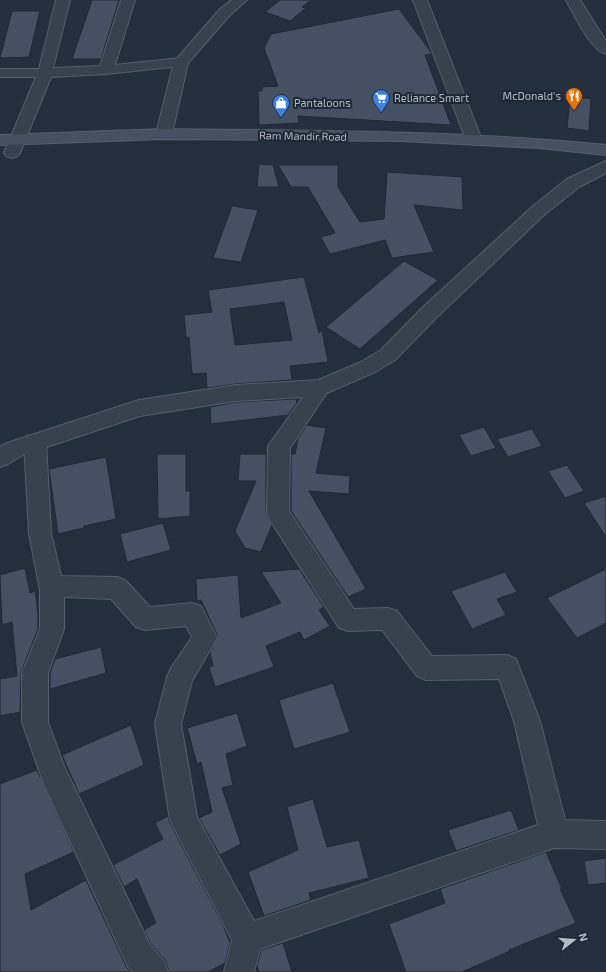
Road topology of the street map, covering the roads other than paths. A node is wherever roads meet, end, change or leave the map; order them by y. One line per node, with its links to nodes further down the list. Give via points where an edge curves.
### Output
1 (64, 0): 10 (street)
2 (128, 0): 8 (street)
3 (240, 0): 7 (street, via 225,12)
4 (420, 0): 13 (street)
5 (573, 0): 6 (street, via 597,40)
6 (606, 50)
7 (181, 62): 8 (street); 11 (street)
8 (106, 70): 10 (street)
9 (0, 73): 10 (street)
10 (45, 73): 14 (street)
11 (164, 134): 13 (main road, Ram Mandir Road, via 401,136); 14 (main road, Ram Mandir Road)
12 (0, 140): 14 (main road, Ram Mandir Road)
13 (474, 140): 15 (main road, Ram Mandir Road, via 539,143)
14 (9, 149): 16 (main road, via 160,146 437,151)
15 (605, 152): 16 (main road)
16 (588, 162): 18 (street)
17 (606, 166): 18 (street)
18 (573, 183): 19 (street, via 520,226 388,355 368,367)
19 (320, 388): 20 (street, via 236,393 139,408); 23 (street, via 279,446 278,512 348,620 388,619 426,668 507,666 527,721)
20 (35, 442): 21 (street); 22 (street, via 40,533)
21 (0, 458)
22 (50, 586): 25 (street, via 117,588 145,619 192,614 205,638 180,677 168,724 184,820); 26 (street, via 52,629 35,673 35,722 53,772 139,956)
23 (554, 834): 24 (street); 25 (street)
24 (606, 834)
25 (247, 938): 27 (street)
26 (153, 972)
27 (239, 972)

